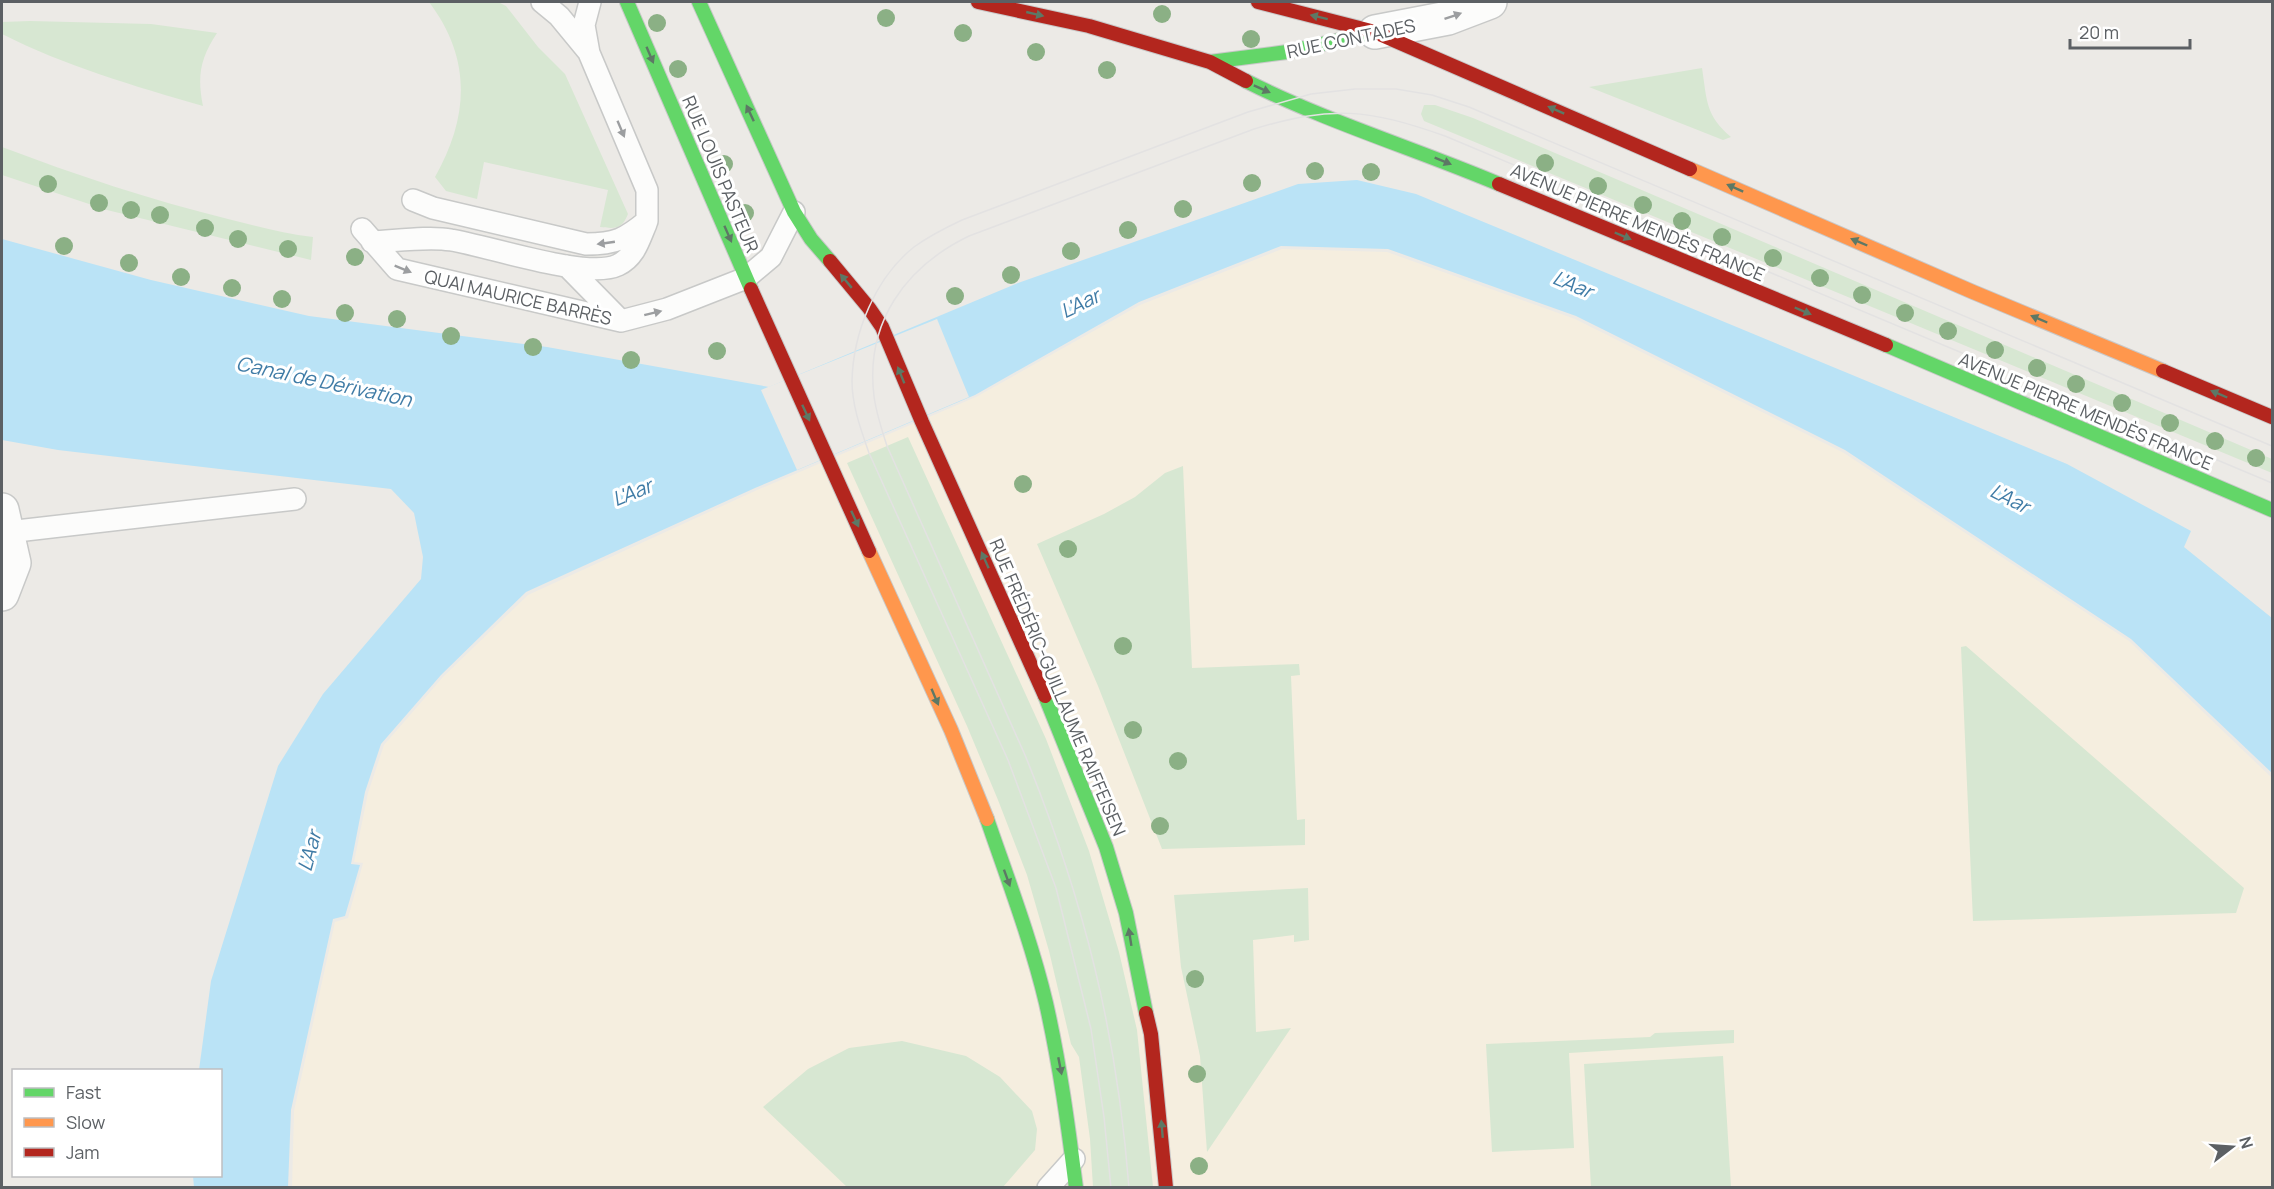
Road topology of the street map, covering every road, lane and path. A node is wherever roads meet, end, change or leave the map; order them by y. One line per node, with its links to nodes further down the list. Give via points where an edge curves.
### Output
1 (542, 2): 9 (lane, via 559,15)
2 (590, 2): 9 (lane, via 584,25)
3 (627, 2): 15 (main road, RUE LOUIS PASTEUR, one-way to 15)
4 (699, 2): 11 (main road, one-way to 4)
5 (978, 2): 10 (main road, AVENUE PIERRE MENDÈS FRANCE, one-way to 10, via 1089,26)
6 (1258, 2): 8 (main road, one-way to 6)
7 (1490, 2): 8 (street, RUE CONTADES, one-way to 7, via 1448,18)
8 (1376, 32): 10 (main road, RUE CONTADES, via 1287,52); 17 (main road, one-way to 8, via 1973,292)
9 (589, 52): 12 (lane, one-way to 12, via 646,189)
10 (1210, 62): 19 (main road, AVENUE PIERRE MENDÈS FRANCE, one-way to 19, via 1286,101 1440,159)
11 (794, 212): 15 (lane, QUAI MAURICE BARRÈS, via 771,257); 25 (main road, RUE FRÉDÉRIC-GUILLAUME RAIFFEISEN, one-way to 11, via 1151,1034 1126,913 1106,847 1062,732 882,327)
12 (647, 221): 13 (lane, one-way to 13, via 625,238 608,244 586,244 413,200); 14 (lane, via 633,254 618,264 599,270)
13 (448, 239): 14 (lane); 16 (lane, QUAI MAURICE BARRÈS, one-way to 16, via 367,235 397,269)
14 (567, 266): 16 (lane)
15 (746, 278): 16 (lane, QUAI MAURICE BARRÈS, one-way to 15, via 667,309); 22 (main road, RUE LOUIS PASTEUR, one-way to 22, via 979,801 1016,902 1054,1034)
16 (621, 321)
17 (2272, 417)
18 (295, 499): 20 (lane)
19 (2272, 510)
20 (5, 521): 21 (street, via 14,563)
21 (2, 594)
22 (1074, 1159): 23 (lane); 24 (main road)
23 (1048, 1188)
24 (1076, 1188)
25 (1166, 1188)

